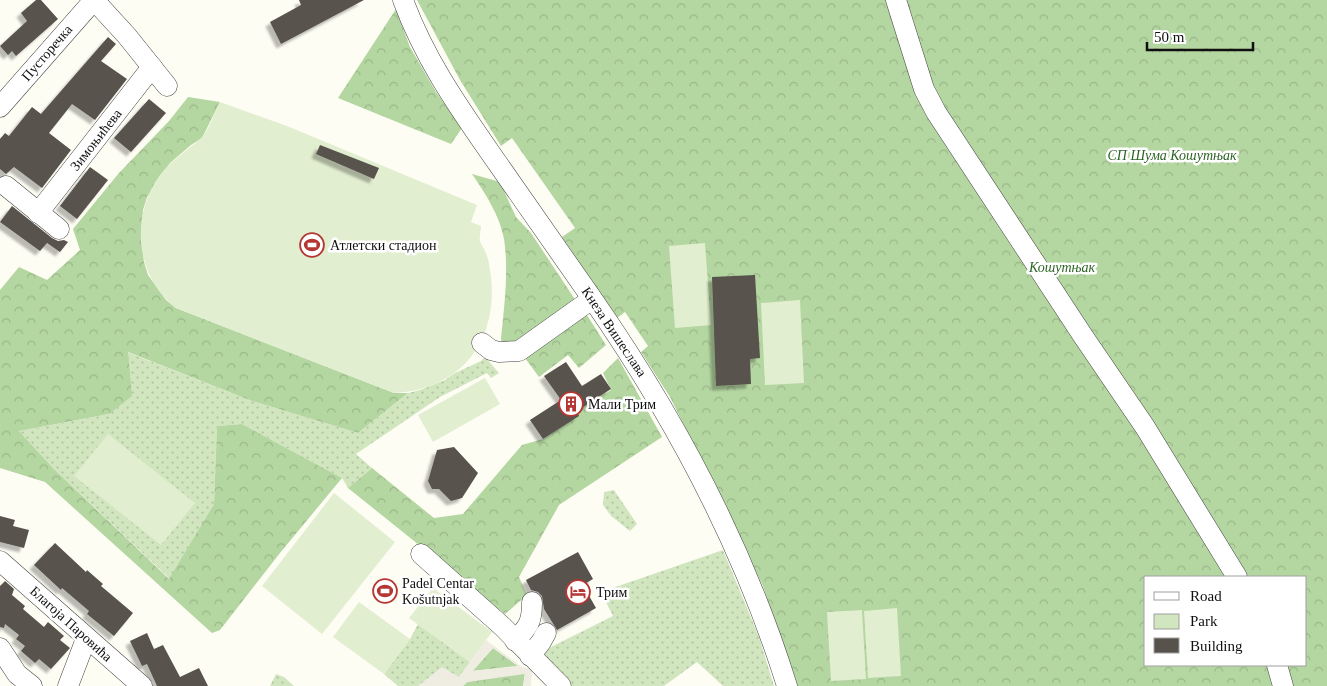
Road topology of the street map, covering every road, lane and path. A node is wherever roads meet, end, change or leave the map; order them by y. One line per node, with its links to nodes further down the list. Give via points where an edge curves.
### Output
1 (94, 0): 4 (street); 6 (street, Пусторечка)
2 (403, 0): 10 (street, Кнеза Вишеслава, via 423,49 450,94)
3 (896, 0): 14 (street, via 924,89 936,112 1130,403)
4 (152, 67): 5 (street); 8 (street, Зимоњићева)
5 (167, 86)
6 (0, 107)
7 (6, 186): 8 (street)
8 (38, 213): 9 (street)
9 (58, 229)
10 (592, 299): 11 (street, via 519,351 500,352); 24 (street, Кнеза Вишеслава, via 668,418 732,542 776,650)
11 (482, 343)
12 (421, 554): 17 (street)
13 (0, 561): 16 (street, Благоја Паровића)
14 (1236, 576)
15 (536, 630): 17 (street); 17 (street, via 523,632); 23 (street)
16 (86, 639): 21 (street); 22 (street, Благоја Паровића)
17 (515, 641)
18 (0, 648): 20 (street, via 17,674)
19 (1277, 666): 25 (street)
20 (32, 686)
21 (68, 686)
22 (142, 686)
23 (561, 686)
24 (787, 686)
25 (1283, 686)

